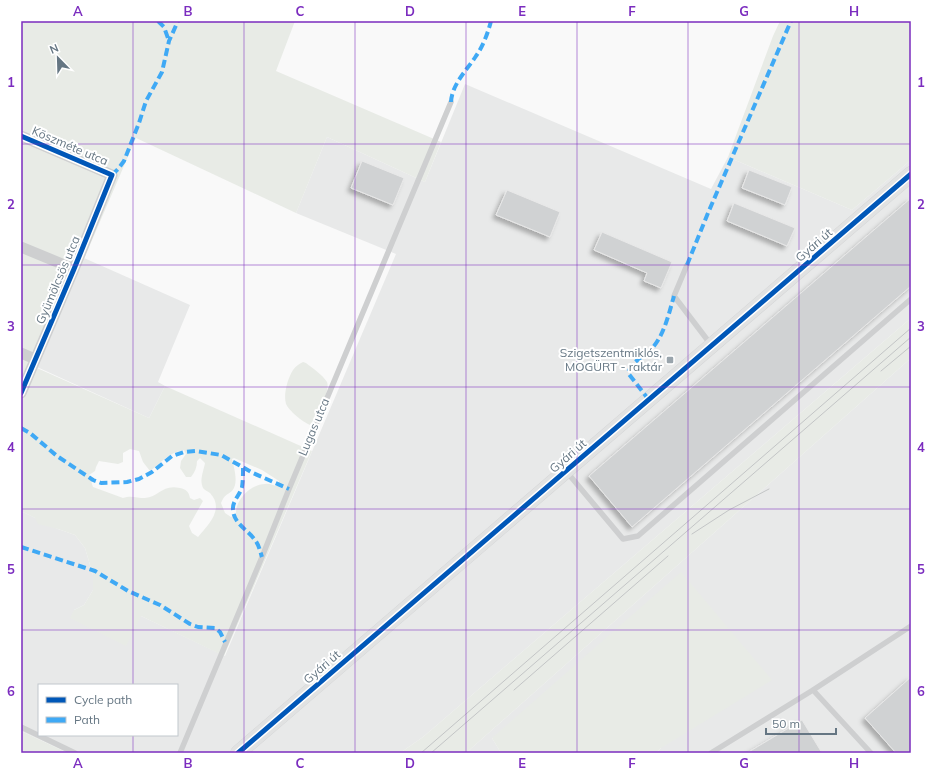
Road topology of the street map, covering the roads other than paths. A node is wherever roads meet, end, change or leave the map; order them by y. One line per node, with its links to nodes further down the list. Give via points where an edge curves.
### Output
1 (451, 102): 20 (lane, Lugas utca)
2 (21, 136): 4 (street, Köszméte utca)
3 (911, 174): 9 (street, Gyári út)
4 (112, 175): 7 (street, Gyümölcsös utca)
5 (21, 248): 7 (street)
6 (687, 265): 9 (lane, via 674,296)
7 (74, 269): 11 (street, Gyümölcsös utca)
8 (911, 299): 13 (lane, via 638,536 623,539)
9 (712, 346): 13 (street, Gyári út)
10 (21, 353): 11 (street)
11 (35, 359): 12 (street, Gyümölcsös utca)
12 (21, 393)
13 (566, 471): 21 (street, Gyári út)
14 (911, 626): 15 (lane)
15 (813, 690): 22 (lane); 23 (lane)
16 (21, 727): 17 (lane)
17 (38, 735)
18 (40, 736): 19 (lane)
19 (75, 753)
20 (180, 753)
21 (238, 753)
22 (711, 753)
23 (870, 753)

